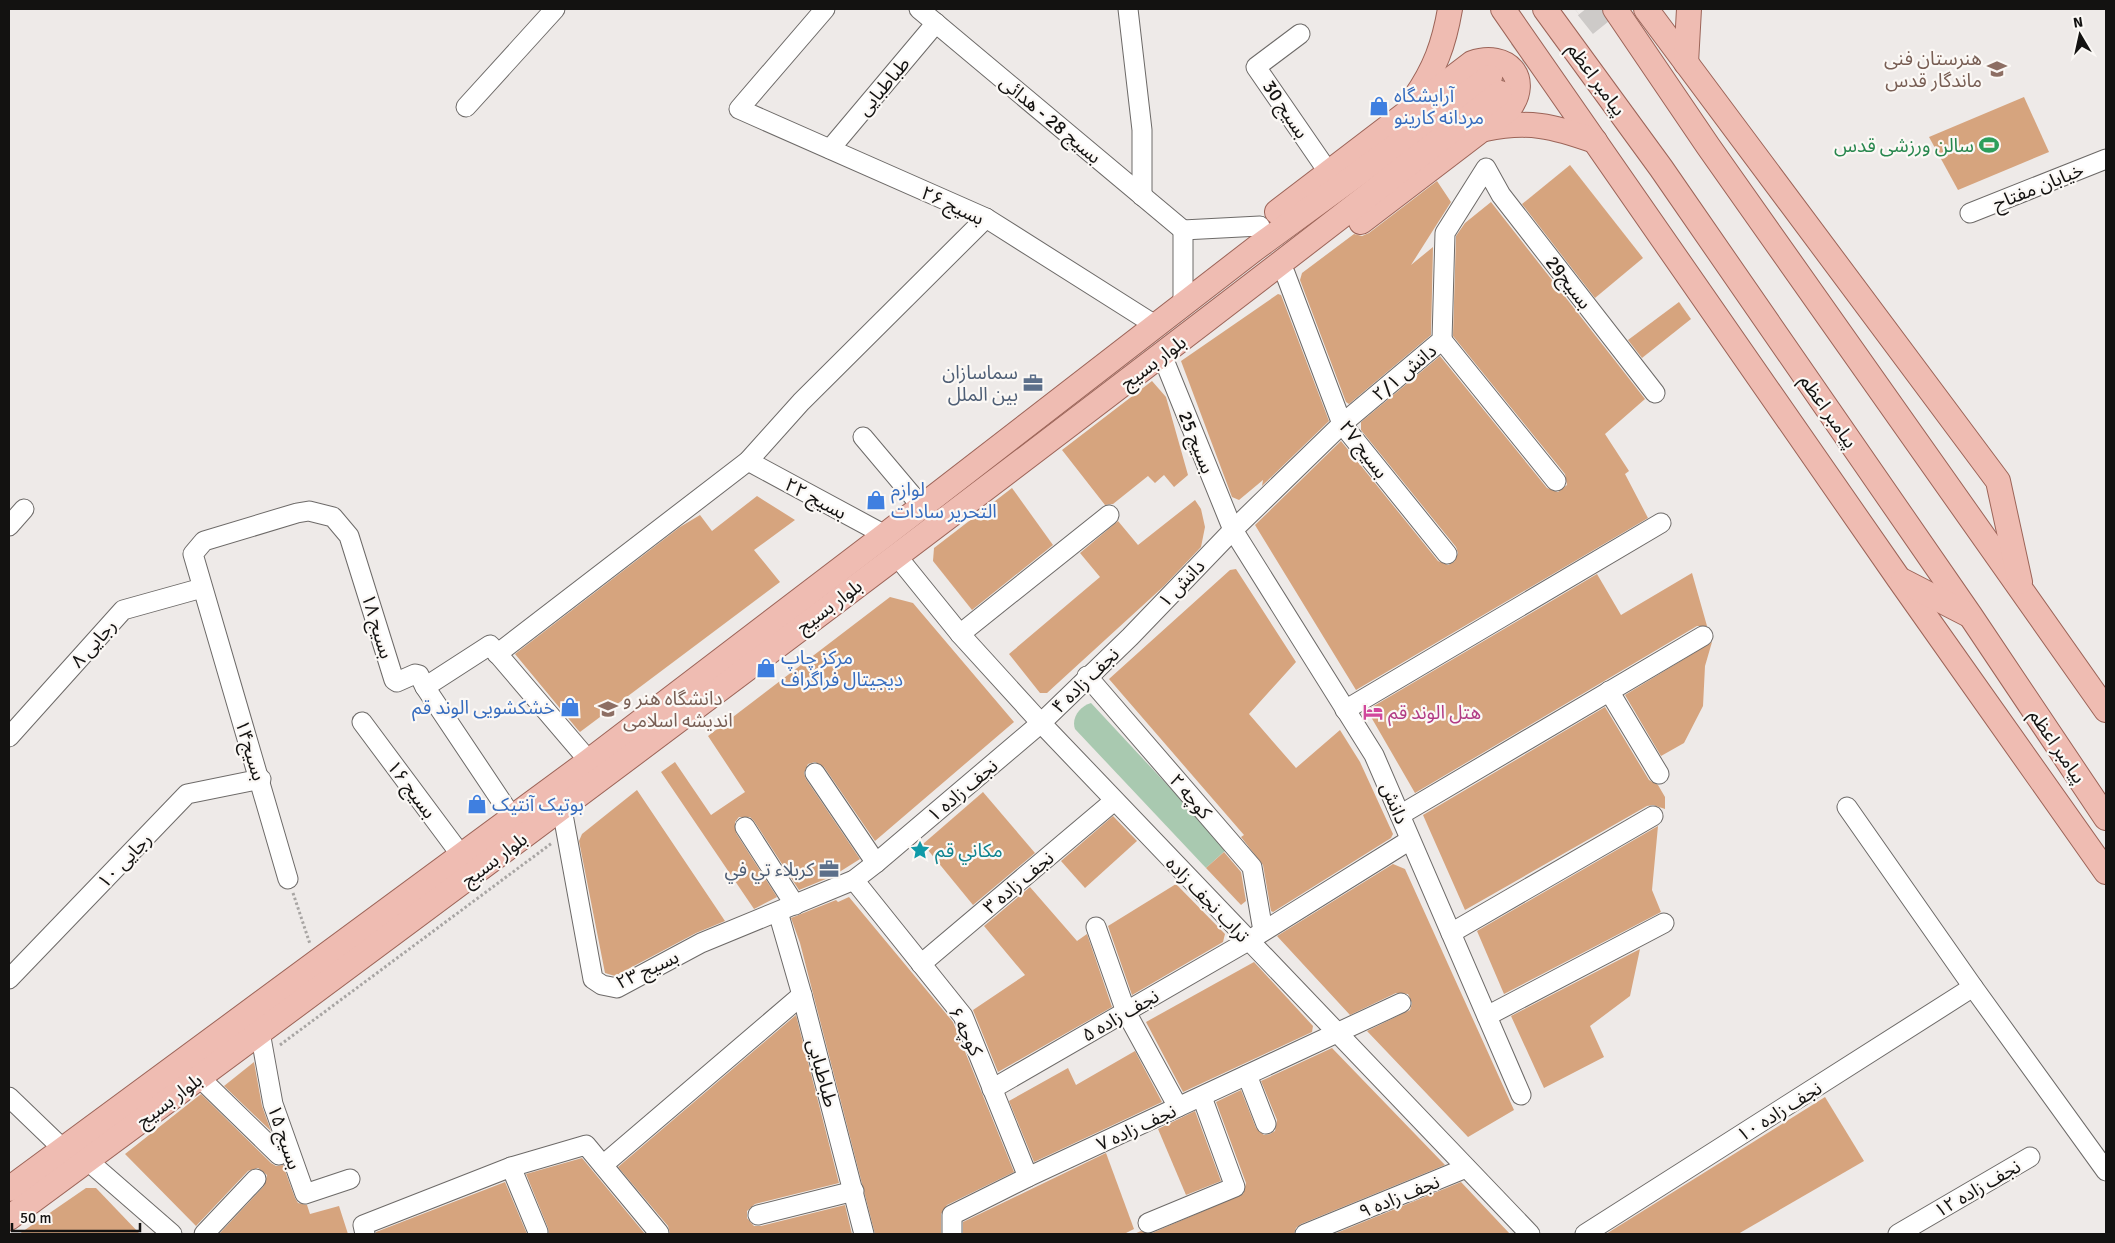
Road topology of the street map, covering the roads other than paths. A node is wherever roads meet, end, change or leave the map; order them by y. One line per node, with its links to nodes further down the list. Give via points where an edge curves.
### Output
1 (555, 9): 14 (street)
2 (825, 9): 18 (street, بسیج ۲۶, via 739,109)
3 (919, 9): 11 (street, بسیج 28 - هدائی)
4 (1450, 9): 15 (main road, via 1446,36 1431,74)
5 (1503, 9): 17 (main road)
6 (1545, 9): 49 (main road, پیامبر اعظم, via 1661,168)
7 (1646, 9): 13 (main road)
8 (1689, 9): 13 (main road)
9 (1130, 10): 22 (street, via 1142,130)
10 (1622, 11): 48 (main road, via 1714,154)
11 (936, 23): 18 (street, طباطبایی); 22 (street, بسیج 28 - هدائی)
12 (1300, 34): 21 (street, بسیج 30, via 1256,67)
13 (1686, 63): 48 (main road, via 1998,481)
14 (466, 107)
15 (1403, 116): 16 (main road, via 1472,63 1486,58 1496,59 1514,73 1518,92 1509,109); 21 (main road)
16 (1483, 130): 17 (main road, via 1509,124 1534,124); 27 (main road, via 1360,223)
17 (1595, 141): 46 (main road)
18 (830, 149): 24 (street, بسیج ۲۶)
19 (2106, 159): 23 (street, خیابان مفتاح)
20 (1486, 168): 30 (street, دانش ۲/۱, via 1445,232); 32 (street, بسیج29, via 1501,195)
21 (1329, 173): 26 (main road)
22 (1142, 196): 25 (street, بسیج 28 - هدائی)
23 (1970, 213)
24 (986, 218): 29 (street, بسیج ۲۶); 35 (street, via 801,402)
25 (1183, 230): 26 (street); 28 (street)
26 (1258, 237): 27 (main road, بلوار بسیج, via 1495,85); 28 (main road, بلوار بسیج)
27 (1278, 272): 31 (main road, بلوار بسیج); 33 (street, بسیج ۲۷)
28 (1183, 304): 29 (main road, بلوار بسیج)
29 (1155, 325): 37 (main road, بلوار بسیج)
30 (1442, 340): 33 (street, دانش ۲/۱); 36 (street)
31 (1162, 355): 42 (street, بسیج 25); 44 (main road, بلوار بسیج)
32 (1655, 393)
33 (1342, 424): 42 (street, دانش ۲/۱); 45 (street, بسیج ۲۷)
34 (863, 438): 37 (street)
35 (748, 461): 44 (street, بسیج ۲۲); 53 (street)
36 (1556, 481)
37 (922, 507): 44 (main road, بلوار بسیج)
38 (24, 509): 41 (street)
39 (1109, 515): 50 (street)
40 (1661, 523): 57 (street)
41 (9, 526)
42 (1233, 530): 52 (street, دانش ۱); 57 (street, دانش)
43 (204, 541): 47 (street, بسیج۱۴, via 193,554); 55 (street, بسیج ۱۸, via 298,513 309,511 333,517 349,536 394,680 397,682 418,674)
44 (891, 545): 50 (street, تراب نجف زاده); 62 (main road, بلوار بسیج); 68 (main road, بلوار بسیج)
45 (1447, 554)
46 (1899, 579): 49 (main road); 77 (main road)
47 (202, 588): 61 (street, رجایی ۸, via 123,610); 65 (street, بسیج۱۴)
48 (2022, 591): 58 (main road)
49 (1970, 615): 72 (main road, پیامبر اعظم)
50 (960, 634): 60 (street, تراب نجف زاده)
51 (1703, 636): 56 (street)
52 (1130, 637): 54 (street, نجف زاده ۴)
53 (497, 654): 55 (street, via 490,645); 62 (street)
54 (1087, 676): 60 (street, نجف زاده ۴); 84 (street, کوچه ۲, via 1252,868)
55 (425, 687): 71 (street, بسیج ۱۸)
56 (1609, 691): 64 (street); 69 (street)
57 (1345, 710): 69 (street, دانش, via 1374,755)
58 (2106, 710)
59 (362, 722): 75 (street, بسیج ۱۶)
60 (1040, 723): 66 (street, تراب نجف زاده); 76 (street, نجف زاده ۱)
61 (9, 737)
62 (589, 760): 71 (main road, بلوار بسیج)
63 (815, 773): 76 (street)
64 (1659, 774)
65 (261, 779): 78 (street, بسیج۱۴); 87 (street, رجایی ۱۰, via 188,794)
66 (1114, 801): 84 (street, تراب نجف زاده); 86 (street, نجف زاده ۳)
67 (1847, 807): 89 (street)
68 (562, 809): 80 (street, بسیج ۲۳, via 593,979 602,985 617,988 701,943); 88 (main road, بلوار بسیج)
69 (1400, 816): 74 (street, دانش)
70 (1653, 816): 83 (street)
71 (512, 817): 75 (main road, بلوار بسیج)
72 (2106, 818)
73 (745, 827): 80 (street, طباطبایی)
74 (1410, 840): 83 (street, دانش); 84 (street, نجف زاده ۵)
75 (461, 855): 85 (main road, بلوار بسیج)
76 (876, 863): 79 (street, نجف زاده ۱)
77 (2106, 872)
78 (288, 879)
79 (854, 880): 80 (street, نجف زاده ۱); 86 (street, کوچه ۶)
80 (787, 909): 91 (street, طباطبایی)
81 (1664, 923): 94 (street)
82 (1096, 927): 93 (street)
83 (1451, 933): 94 (street, دانش)
84 (1256, 936): 93 (street, نجف زاده ۵); 96 (street, تراب نجف زاده)
85 (316, 962): 88 (main road); 90 (main road, بلوار بسیج)
86 (921, 964): 99 (street, کوچه ۶, via 962,1016)
87 (9, 979)
88 (331, 979): 90 (main road, بلوار بسیج)
89 (1973, 987): 112 (street); 130 (street, نجف زاده ۱۰)
90 (296, 991): 95 (main road, بلوار بسیج); 105 (main road, بلوار بسیج)
91 (802, 995): 109 (street); 117 (street, طباطبایی)
92 (1401, 1003): 96 (street, نجف زاده ۷)
93 (1126, 1012): 99 (street, نجف زاده ۵); 103 (street)
94 (1487, 1016): 100 (street, دانش)
95 (260, 1032): 98 (main road, بلوار بسیج); 106 (street, بسیج ۱۵, via 273,1104)
96 (1337, 1034): 97 (street, نجف زاده ۷); 111 (street, تراب نجف زاده)
97 (1247, 1076): 102 (street, نجف زاده ۷); 104 (street)
98 (200, 1077): 106 (street, via 279,1155); 108 (main road, بلوار بسیج)
99 (992, 1089): 113 (street, کوچه ۶)
100 (1521, 1095)
101 (9, 1097): 105 (street)
102 (1202, 1097): 103 (street, نجف زاده ۷); 120 (street, via 1235,1187)
103 (1178, 1107): 113 (street, نجف زاده ۷)
104 (1266, 1124)
105 (62, 1148): 116 (main road, بلوار بسیج)
106 (288, 1148): 115 (street, بسیج ۱۵, via 305,1194)
107 (2030, 1157): 131 (street, نجف زاده ۱۲)
108 (86, 1160): 119 (main road, بلوار بسیج); 123 (street)
109 (603, 1165): 110 (street, via 586,1145); 122 (street)
110 (511, 1167): 121 (street); 125 (street, via 363,1225)
111 (1466, 1168): 128 (street, نجف زاده ۹); 129 (street, تراب نجف زاده)
112 (2106, 1171)
113 (1028, 1177): 127 (street, نجف زاده ۷, via 952,1215)
114 (256, 1179): 124 (street)
115 (350, 1179)
116 (9, 1189)
117 (854, 1191): 118 (street); 126 (street, طباطبایی)
118 (758, 1215)
119 (9, 1218)
120 (1148, 1223)
121 (538, 1232)
122 (659, 1233)
123 (172, 1234)
124 (204, 1234)
125 (365, 1234)
126 (864, 1234)
127 (952, 1234)
128 (1305, 1234)
129 (1530, 1234)
130 (1585, 1234)
131 (1898, 1234)

